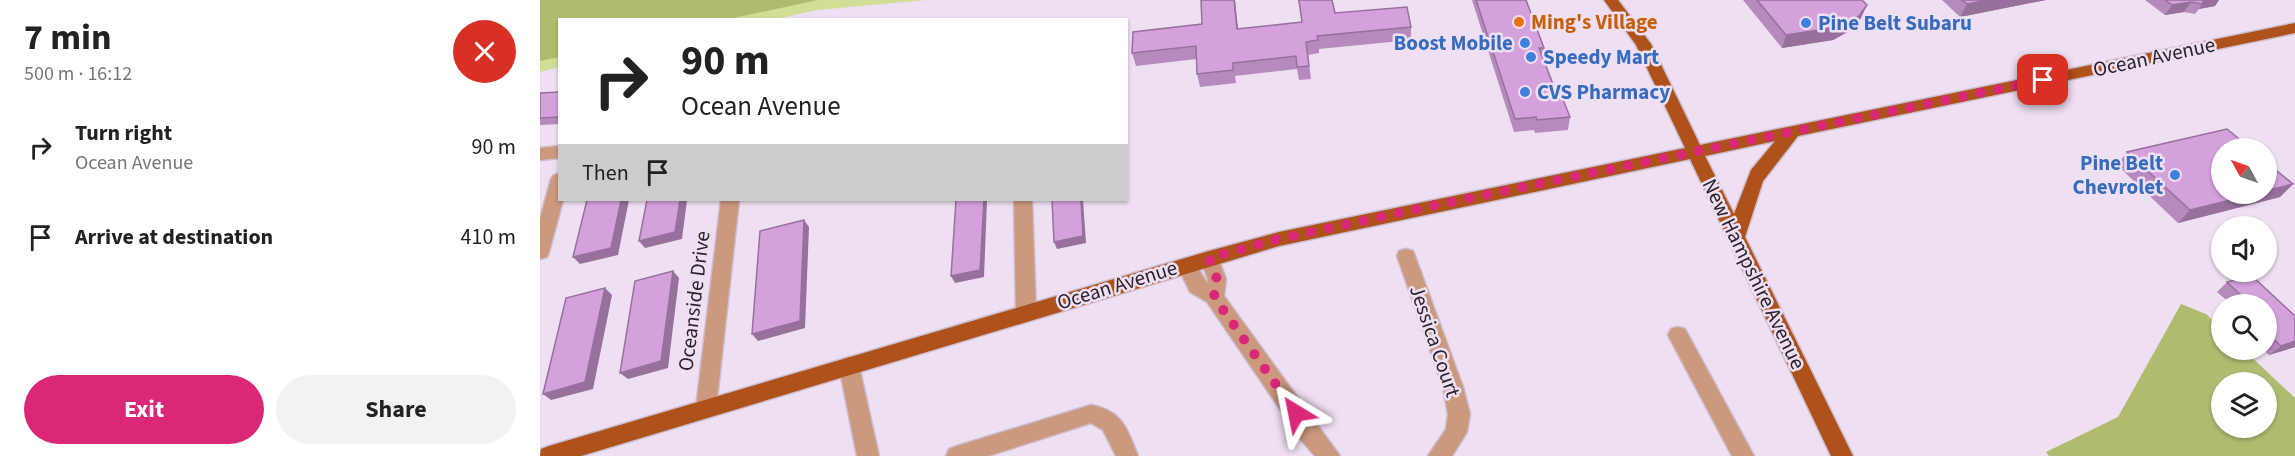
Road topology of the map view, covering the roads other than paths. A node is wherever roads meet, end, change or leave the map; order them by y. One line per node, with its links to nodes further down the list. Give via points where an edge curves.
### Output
1 (1611, 0): 4 (main road, New Hampshire Avenue, via 1643,44)
2 (2295, 28): 3 (main road, Ocean Avenue)
3 (1794, 131): 4 (main road, Ocean Avenue); 10 (main road, via 1760,170)
4 (1694, 152): 10 (main road, New Hampshire Avenue); 13 (main road, Ocean Avenue, via 1279,239)
5 (558, 153): 6 (street)
6 (540, 154)
7 (558, 186): 11 (street)
8 (730, 201): 19 (street, Oceanside Drive)
9 (1023, 201): 16 (street)
10 (1736, 237): 27 (main road, New Hampshire Avenue)
11 (540, 252)
12 (1406, 256): 25 (street, Jessica Court, via 1459,414 1456,432)
13 (1209, 258): 14 (main road, Ocean Avenue); 15 (street, via 1217,279)
14 (1186, 265): 15 (street, via 1197,287); 16 (main road, Ocean Avenue)
15 (1214, 297): 24 (street)
16 (1026, 312): 18 (main road, Ocean Avenue)
17 (1678, 335): 26 (street)
18 (849, 366): 19 (main road, Ocean Avenue); 21 (street)
19 (706, 408): 20 (main road, Ocean Avenue)
20 (549, 456)
21 (868, 456)
22 (957, 456): 23 (street, via 1091,414 1101,415 1115,426)
23 (1127, 456)
24 (1329, 456)
25 (1439, 456)
26 (1743, 456)
27 (1842, 456)

